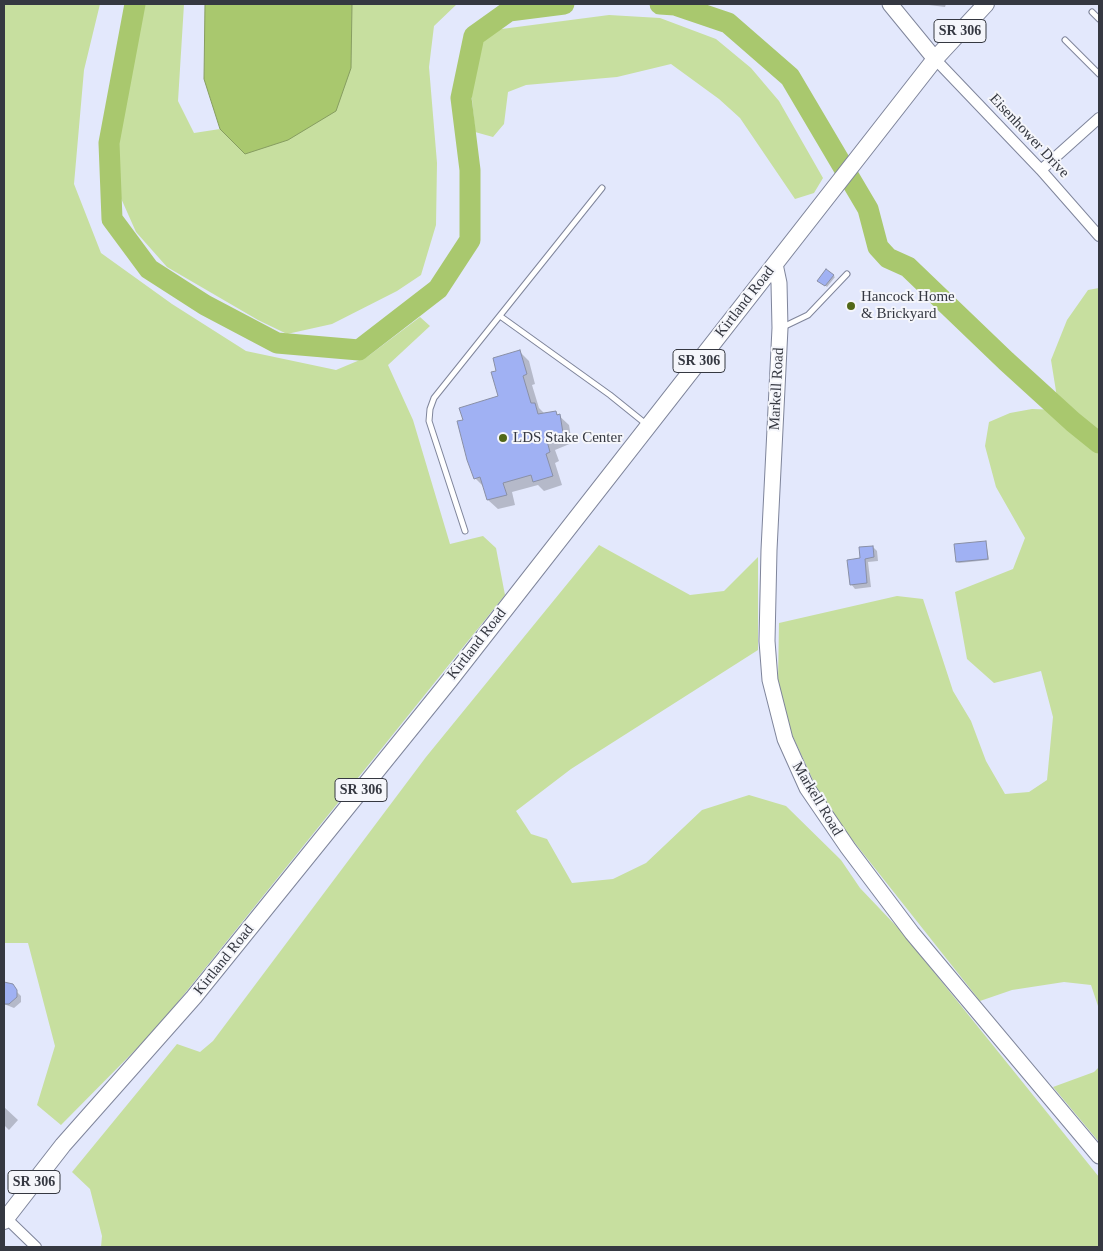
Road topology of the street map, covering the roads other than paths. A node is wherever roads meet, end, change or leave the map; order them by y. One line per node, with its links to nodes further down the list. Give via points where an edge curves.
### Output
1 (890, 4): 6 (street)
2 (986, 4): 6 (main road, SR 306)
3 (1092, 12): 4 (lane)
4 (1099, 19)
5 (1065, 40): 7 (lane)
6 (935, 59): 9 (street, Eisenhower Drive); 12 (main road, Kirtland Road)
7 (1099, 74)
8 (1099, 118): 9 (street)
9 (1041, 170): 11 (street, Eisenhower Drive)
10 (602, 188): 14 (lane)
11 (1099, 236)
12 (775, 264): 15 (street, Markell Road, via 779,283); 16 (main road, Kirtland Road / SR 306)
13 (847, 274): 15 (lane, via 808,315)
14 (500, 316): 16 (lane, via 610,395); 17 (lane, via 434,398 430,409 429,421)
15 (780, 328): 18 (street, Markell Road, via 767,632 770,680 785,739 807,788 912,933)
16 (647, 426): 19 (main road, Kirtland Road / SR 306, via 456,672 194,997 63,1145)
17 (465, 531)
18 (1099, 1156)
19 (5, 1220): 20 (street, Kirtland Road)
20 (36, 1247)

